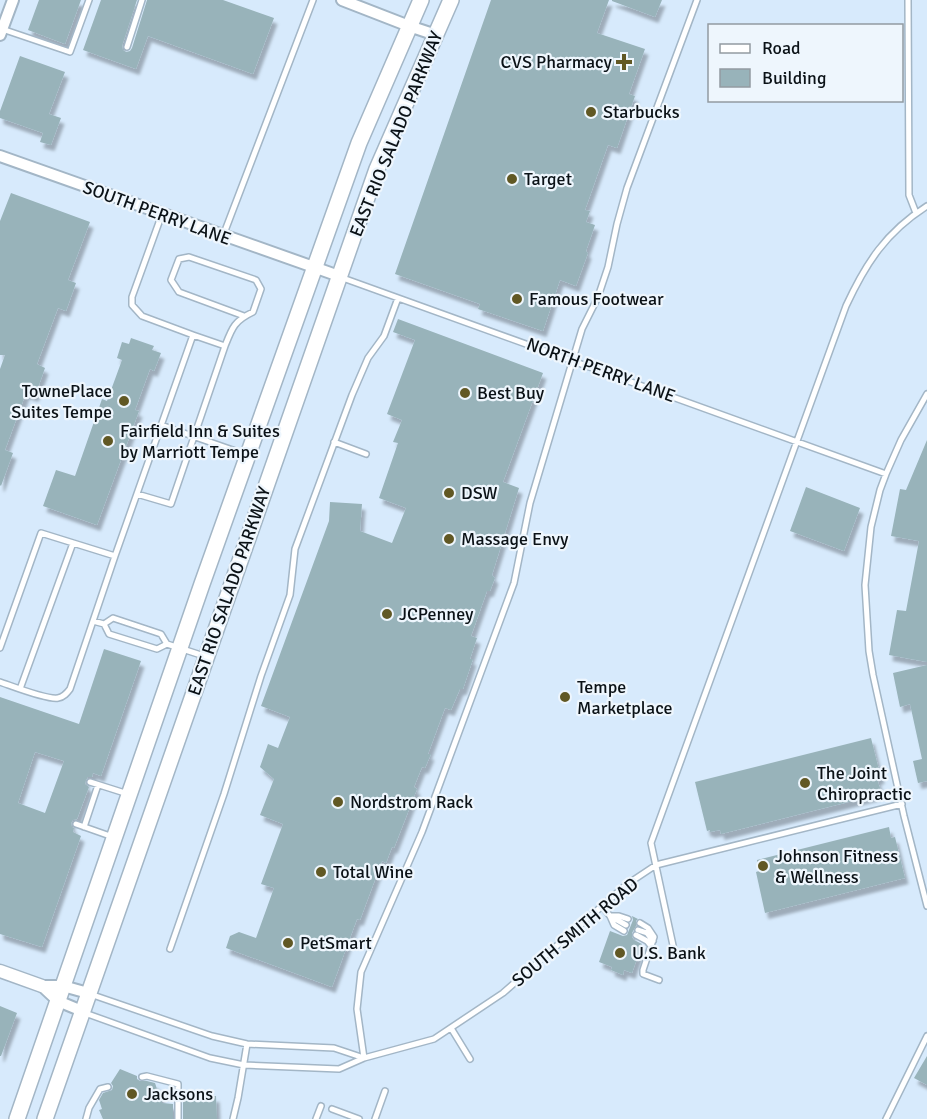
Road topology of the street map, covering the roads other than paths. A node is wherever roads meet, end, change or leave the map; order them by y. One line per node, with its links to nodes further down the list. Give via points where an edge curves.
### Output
1 (13, 0): 10 (street)
2 (89, 0): 10 (lane, via 70,52)
3 (142, 0): 13 (lane)
4 (313, 0): 18 (lane)
5 (342, 0): 11 (street)
6 (421, 0): 11 (main road, EAST RIO SALADO PARKWAY)
7 (451, 0): 12 (main road, EAST RIO SALADO PARKWAY)
8 (696, 0): 25 (lane, via 627,188 608,267 582,329)
9 (908, 0): 16 (lane, via 909,195)
10 (2, 25)
11 (409, 26): 12 (street); 19 (main road, EAST RIO SALADO PARKWAY, via 359,143)
12 (436, 35): 20 (main road, EAST RIO SALADO PARKWAY, via 377,170)
13 (127, 47)
14 (0, 156): 17 (street, SOUTH PERRY LANE)
15 (927, 206): 16 (lane)
16 (916, 213): 30 (lane, via 883,243 862,274 846,306)
17 (162, 214): 18 (street, SOUTH PERRY LANE); 23 (lane, via 132,305 142,316)
18 (223, 236): 19 (street, SOUTH PERRY LANE)
19 (315, 268): 20 (street, NORTH PERRY LANE); 32 (main road, EAST RIO SALADO PARKWAY)
20 (339, 276): 21 (lane, NORTH PERRY LANE); 41 (main road, EAST RIO SALADO PARKWAY)
21 (398, 298): 25 (lane, NORTH PERRY LANE); 29 (lane, via 384,336 368,358)
22 (244, 316): 22 (lane, via 253,312 261,289 256,280 189,257 179,259 171,280 179,292); 24 (lane, via 233,324)
23 (193, 335): 24 (lane); 27 (lane)
24 (225, 346): 28 (lane)
25 (574, 360): 30 (lane, NORTH PERRY LANE); 68 (lane, via 530,503 514,583 422,832 361,972 357,1009)
26 (927, 394): 33 (lane)
27 (161, 425): 28 (lane); 34 (lane)
28 (194, 436): 32 (lane); 34 (lane, via 171,504)
29 (334, 442): 31 (lane); 56 (lane, via 295,549 290,596)
30 (798, 442): 33 (lane, NORTH PERRY LANE); 51 (lane, via 651,843)
31 (366, 454)
32 (248, 455): 39 (main road, EAST RIO SALADO PARKWAY)
33 (886, 474): 47 (lane, via 872,528 865,585 869,651)
34 (137, 494): 36 (lane)
35 (73, 543): 36 (lane); 40 (lane, via 42,533); 43 (lane)
36 (115, 556): 37 (lane)
37 (93, 621): 38 (lane); 43 (lane, via 65,695 49,698)
38 (104, 624): 39 (lane, via 109,634 157,649); 39 (lane, via 113,618 161,634)
39 (173, 646): 41 (lane); 46 (main road, EAST RIO SALADO PARKWAY)
40 (0, 648)
41 (206, 657): 62 (main road, EAST RIO SALADO PARKWAY)
42 (0, 682): 43 (lane)
43 (20, 689)
44 (90, 782): 45 (lane)
45 (98, 785): 46 (lane); 49 (lane)
46 (129, 795): 50 (main road, EAST RIO SALADO PARKWAY)
47 (902, 804): 51 (lane, SOUTH SMITH ROAD); 53 (lane)
48 (75, 824): 49 (lane)
49 (84, 827): 50 (lane)
50 (115, 837): 61 (main road, EAST RIO SALADO PARKWAY)
51 (656, 865): 52 (lane, SOUTH SMITH ROAD); 57 (lane)
52 (602, 906): 54 (lane); 65 (lane, SOUTH SMITH ROAD, via 503,993)
53 (927, 906)
54 (626, 925)
55 (652, 944): 55 (lane, via 647,941 638,929 648,928 653,933); 59 (lane, via 643,974)
56 (170, 949)
57 (674, 951)
58 (0, 971): 60 (street, SOUTH SMITH ROAD)
59 (659, 980)
60 (42, 986): 61 (street, SOUTH SMITH ROAD); 63 (street, SOUTH SMITH ROAD)
61 (63, 986): 62 (street, SOUTH SMITH ROAD); 63 (main road, EAST RIO SALADO PARKWAY)
62 (88, 993): 64 (main road, EAST RIO SALADO PARKWAY); 67 (lane, SOUTH SMITH ROAD)
63 (58, 1001): 64 (street, SOUTH SMITH ROAD); 76 (main road, EAST RIO SALADO PARKWAY)
64 (82, 1011): 70 (lane, SOUTH SMITH ROAD, via 210,1058); 77 (main road, EAST RIO SALADO PARKWAY)
65 (451, 1028): 68 (lane, SOUTH SMITH ROAD, via 434,1040); 69 (lane)
66 (927, 1036): 84 (lane)
67 (246, 1044): 68 (lane, SOUTH SMITH ROAD, via 334,1048); 70 (lane)
68 (364, 1058): 70 (lane, SOUTH SMITH ROAD, via 339,1069)
69 (470, 1059)
70 (244, 1065): 80 (lane)
71 (142, 1077): 79 (lane, via 178,1084)
72 (108, 1087): 78 (lane, via 100,1089)
73 (385, 1091): 83 (lane)
74 (321, 1106): 81 (lane)
75 (332, 1109): 82 (lane)
76 (17, 1119)
77 (45, 1119)
78 (86, 1119)
79 (178, 1119)
80 (233, 1119)
81 (316, 1119)
82 (359, 1119)
83 (375, 1119)
84 (886, 1119)

